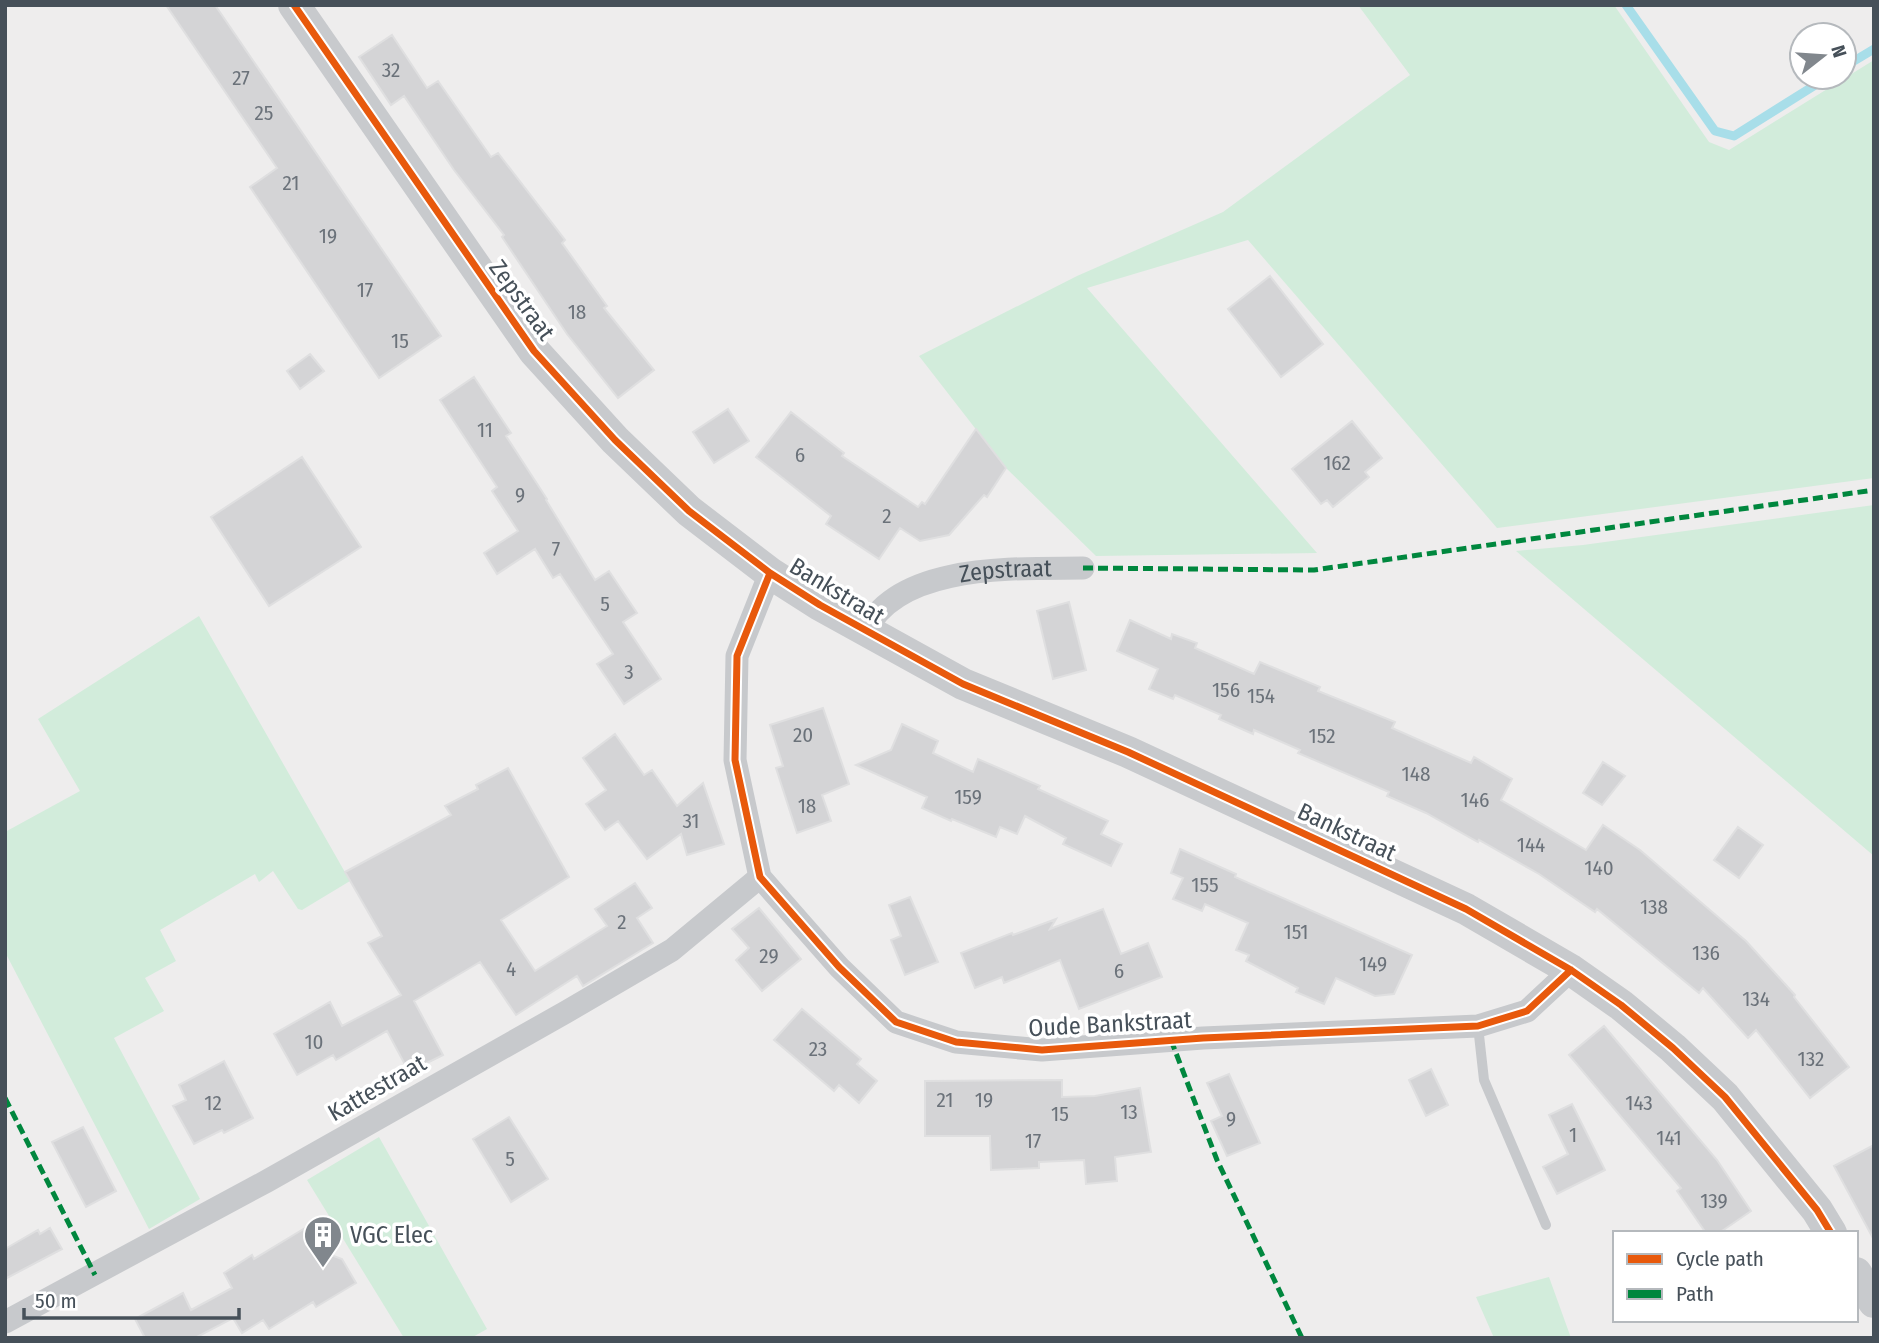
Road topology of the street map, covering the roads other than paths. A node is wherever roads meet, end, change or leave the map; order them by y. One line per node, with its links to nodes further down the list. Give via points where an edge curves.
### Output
1 (294, 5): 3 (street, Zepstraat, via 534,351 615,440 689,511)
2 (1083, 568): 4 (street, Zepstraat, via 947,577 899,594 879,609)
3 (770, 573): 4 (street, Bankstraat); 5 (street, Oude Bankstraat, via 737,656 735,760)
4 (865, 632): 6 (street, Bankstraat, via 963,684 1128,752 1466,909)
5 (760, 877): 7 (street, Oude Bankstraat, via 839,967 896,1022 956,1042 1042,1050); 12 (street, Kattestraat, via 672,950 613,985 267,1181)
6 (1571, 970): 7 (street, Oude Bankstraat, via 1527,1011); 9 (street, Bankstraat, via 1642,1022 1725,1097)
7 (1478, 1026): 8 (lane, via 1484,1080)
8 (1546, 1225)
9 (1830, 1231)
10 (1858, 1276): 11 (street)
11 (1874, 1302)
12 (5, 1322)

